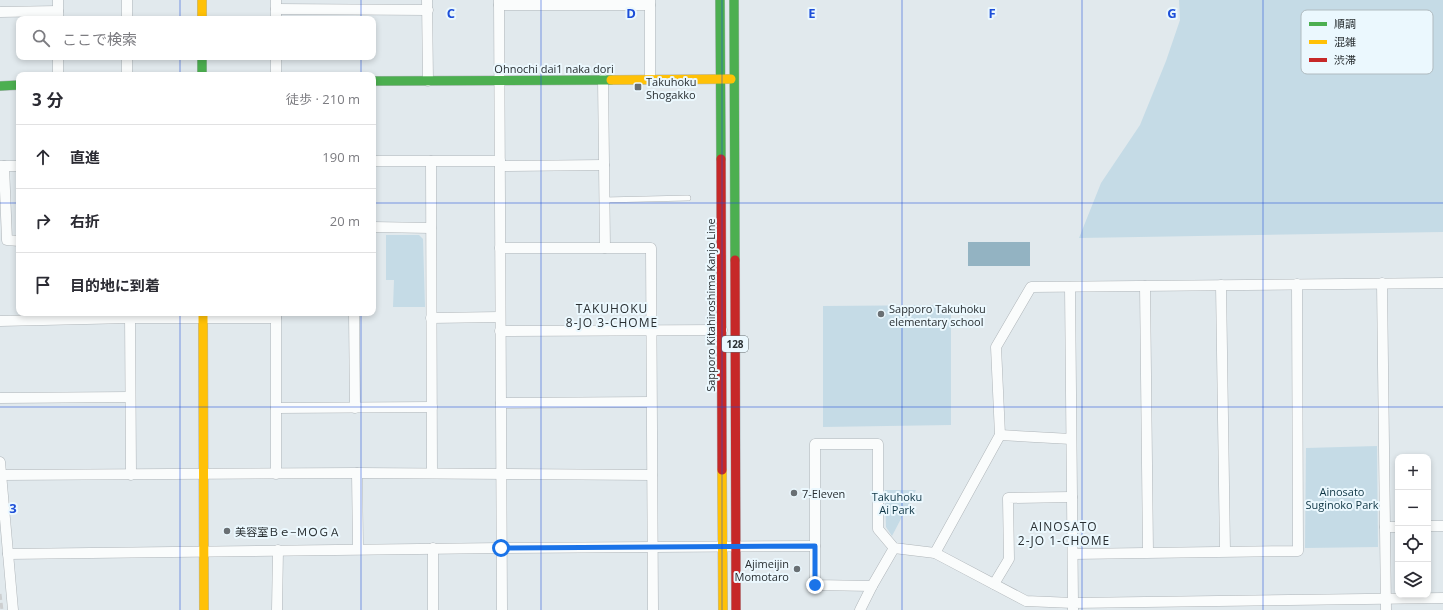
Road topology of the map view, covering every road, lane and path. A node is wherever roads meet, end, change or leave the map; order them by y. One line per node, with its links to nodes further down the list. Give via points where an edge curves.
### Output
1 (58, 0): 11 (street)
2 (127, 0): 12 (street)
3 (202, 0): 13 (main road)
4 (720, 0): 24 (main road, Sapporo Kitahiroshima Kanjo Line / 128)
5 (734, 0): 22 (main road, 128)
6 (499, 2): 7 (street); 25 (street)
7 (650, 2): 23 (street)
8 (428, 5): 9 (street); 28 (street)
9 (276, 9)
10 (0, 12): 11 (street)
11 (58, 15)
12 (127, 16)
13 (202, 16)
14 (58, 60): 18 (street)
15 (127, 60): 19 (street)
16 (202, 60): 20 (main road)
17 (276, 60): 21 (street)
18 (58, 72)
19 (127, 72)
20 (202, 72)
21 (276, 72)
22 (734, 78): 24 (main road, Ohnochi dai1 naka dori); 86 (main road, 128)
23 (650, 79): 24 (main road, Ohnochi dai1 naka dori); 26 (main road, Ohnochi dai1 naka dori)
24 (721, 79): 60 (main road, Sapporo Kitahiroshima Kanjo Line / 128)
25 (500, 80): 26 (main road, Ohnochi dai1 naka dori); 28 (main road, Ohnochi dai1 naka dori); 33 (street)
26 (603, 80): 34 (street)
27 (376, 81): 28 (main road, Ohnochi dai1 naka dori)
28 (428, 81)
29 (16, 85): 30 (main road)
30 (0, 86)
31 (376, 161): 32 (street)
32 (431, 161): 33 (street); 40 (street)
33 (500, 163): 34 (street); 43 (street)
34 (604, 165): 38 (street)
35 (2, 166): 36 (street); 41 (street)
36 (16, 166)
37 (688, 198): 38 (lane)
38 (604, 200): 44 (street)
39 (376, 227): 40 (street)
40 (431, 228): 57 (street)
41 (3, 240): 42 (street)
42 (16, 240)
43 (500, 248): 44 (street); 56 (street)
44 (605, 248): 59 (street, via 651,248)
45 (1382, 283): 46 (street); 47 (street); 83 (street)
46 (1443, 283)
47 (1297, 284): 48 (street); 96 (street, via 1298,551)
48 (1221, 285): 49 (street); 96 (street)
49 (1145, 286): 50 (street); 95 (street)
50 (1070, 287): 69 (street, via 1030,287 996,347); 70 (street)
51 (108, 316): 58 (street)
52 (130, 316): 62 (street)
53 (203, 316): 75 (main road)
54 (276, 316): 67 (street)
55 (354, 316): 68 (street)
56 (500, 317): 57 (street); 61 (street)
57 (431, 318): 66 (street)
58 (0, 321)
59 (651, 330): 60 (street); 61 (street); 64 (street)
60 (722, 330): 85 (main road, Sapporo Kitahiroshima Kanjo Line / 128)
61 (500, 331): 65 (street)
62 (130, 397): 63 (street); 78 (street)
63 (0, 398)
64 (651, 402): 65 (street); 79 (street)
65 (501, 403): 74 (street)
66 (432, 407): 68 (street); 73 (street)
67 (276, 408): 68 (street); 76 (street)
68 (355, 408)
69 (1000, 435): 70 (street); 97 (street)
70 (1071, 439): 80 (street)
71 (0, 462): 77 (street)
72 (358, 473): 73 (street); 76 (street); 92 (street)
73 (432, 473): 74 (street)
74 (501, 473): 79 (street); 89 (street)
75 (203, 474): 76 (street); 78 (street); 94 (main road)
76 (276, 474)
77 (1, 475): 78 (street); 98 (street)
78 (131, 475)
79 (652, 475): 90 (street)
80 (1072, 497): 99 (street); 100 (street, via 1008,498 1009,559)
81 (1431, 526): 82 (street)
82 (1443, 526)
83 (1385, 527): 84 (street); 103 (street)
84 (1395, 527)
85 (723, 546): 86 (street); 90 (street); 115 (main road, Sapporo Kitahiroshima Kanjo Line / 128)
86 (736, 546): 87 (street); 116 (main road, 128)
87 (815, 546): 91 (street, via 815,444 878,444 878,530); 101 (street, via 815,585)
88 (433, 548): 89 (street); 92 (street); 112 (street)
89 (501, 548): 90 (street); 113 (street)
90 (653, 548): 114 (street)
91 (894, 548): 97 (street); 101 (street)
92 (358, 549): 93 (street)
93 (278, 550): 94 (street); 111 (street)
94 (203, 551): 98 (street); 110 (main road)
95 (1148, 552): 96 (street); 99 (street)
96 (1225, 552)
97 (935, 553): 100 (street)
98 (8, 554): 109 (street)
99 (1073, 554): 107 (street)
100 (994, 584): 106 (street)
101 (872, 586): 117 (street)
102 (1443, 598): 103 (street)
103 (1386, 599): 105 (street); 118 (street)
104 (1230, 605): 105 (street); 108 (street)
105 (1308, 605)
106 (1024, 606): 107 (street)
107 (1074, 606): 108 (street)
108 (1152, 606)
109 (14, 610)
110 (204, 610)
111 (277, 610)
112 (432, 610)
113 (502, 610)
114 (653, 610)
115 (723, 610)
116 (736, 610)
117 (860, 610)
118 (1386, 610)

